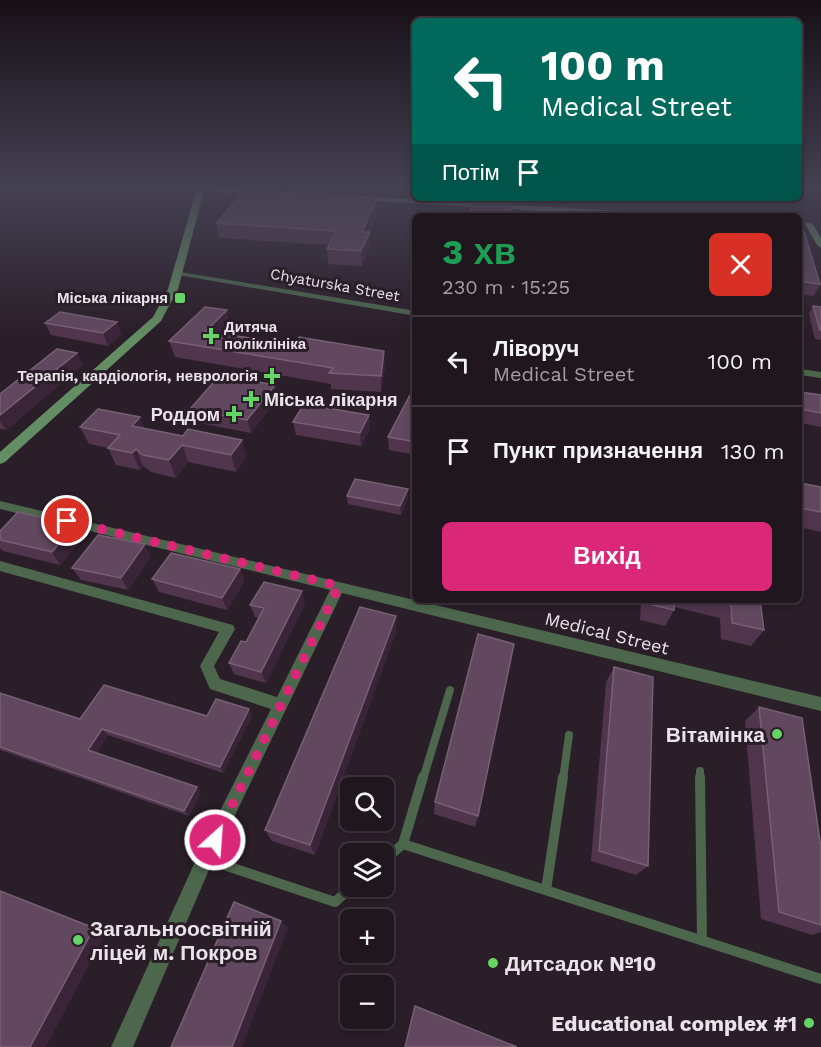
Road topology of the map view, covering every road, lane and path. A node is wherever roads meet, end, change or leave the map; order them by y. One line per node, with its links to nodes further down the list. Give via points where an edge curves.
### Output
1 (188, 237): 2 (street)
2 (178, 273): 3 (street, Chyaturska Street); 6 (street, via 157,319)
3 (412, 313)
4 (802, 372): 5 (street)
5 (821, 375)
6 (0, 459)
7 (0, 505): 8 (street, Medical Street)
8 (21, 510): 9 (street); 11 (street, Medical Street)
9 (7, 524)
10 (0, 566): 14 (street, via 228,630 207,666 215,684)
11 (339, 586): 13 (street, Medical Street); 14 (street)
12 (450, 690): 17 (lane)
13 (821, 704)
14 (281, 705): 19 (street)
15 (569, 735): 20 (lane)
16 (700, 771): 22 (lane)
17 (403, 844): 18 (lane); 20 (lane)
18 (394, 852)
19 (205, 859): 21 (lane, via 335,902); 24 (street)
20 (546, 890): 22 (lane)
21 (341, 897)
22 (702, 940): 23 (lane)
23 (821, 979)
24 (122, 1047)

